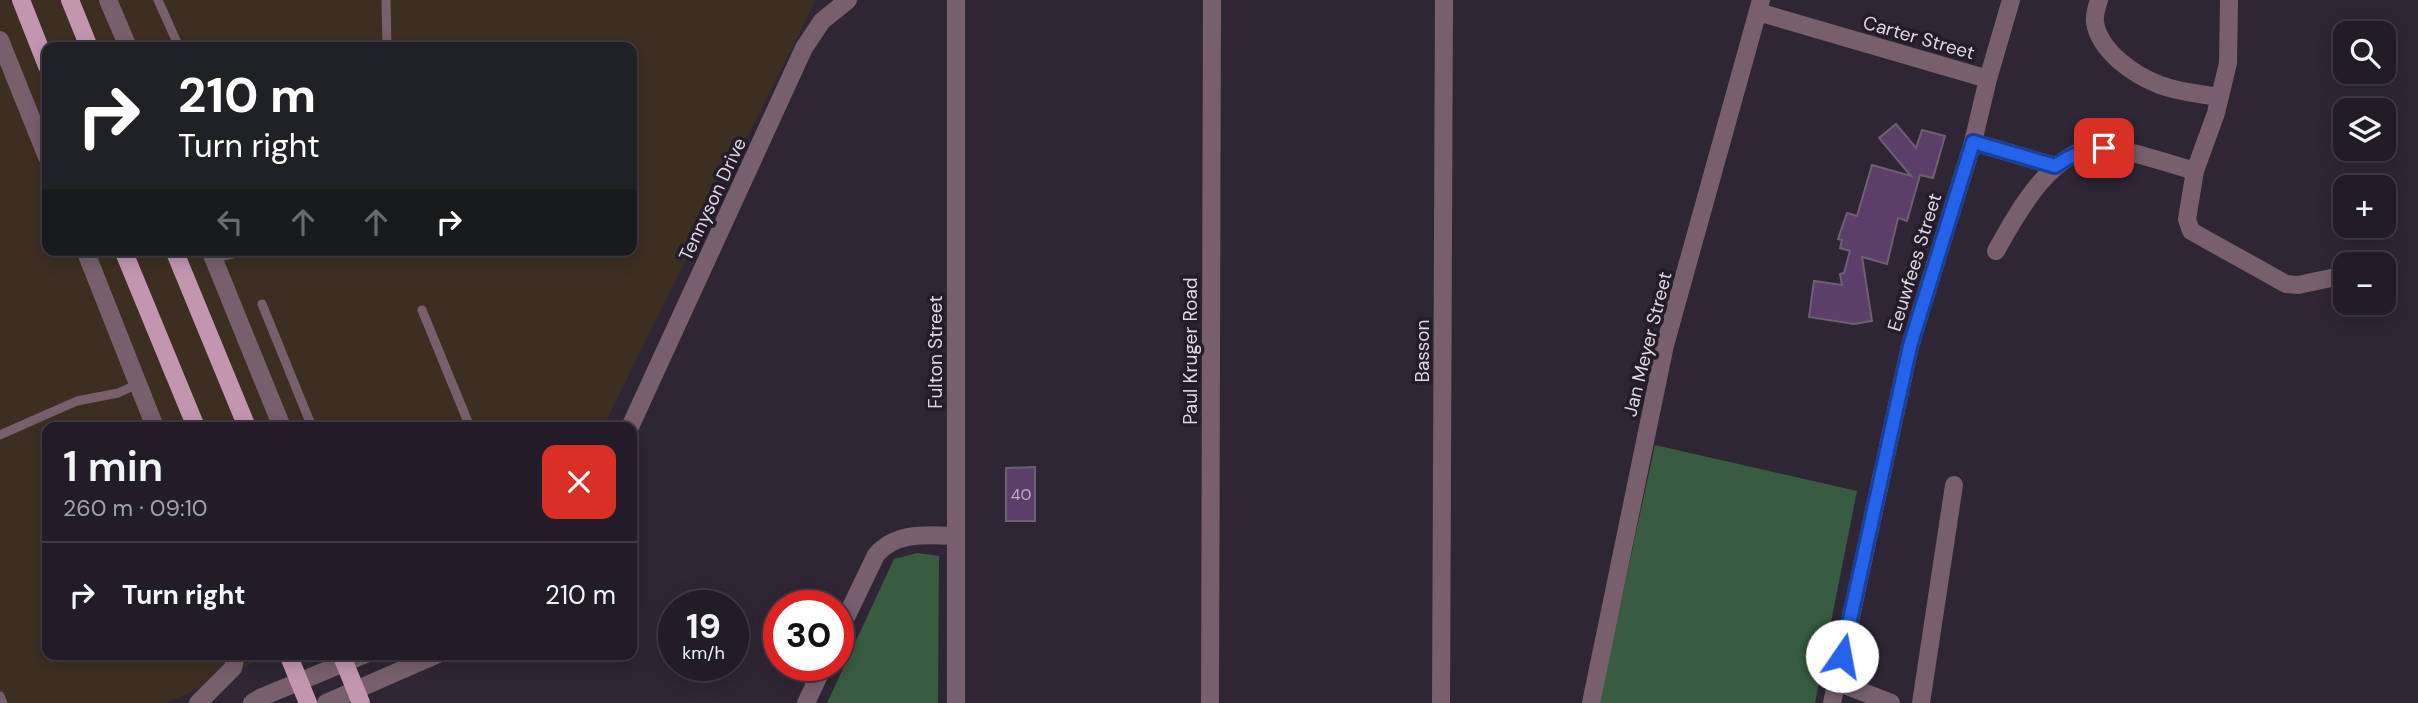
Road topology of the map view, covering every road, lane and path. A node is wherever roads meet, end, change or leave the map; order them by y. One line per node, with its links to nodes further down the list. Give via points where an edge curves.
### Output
1 (15, 0): 20 (main road)
2 (21, 0): 20 (main road)
3 (108, 0): 17 (street)
4 (158, 0): 18 (lane)
5 (386, 0): 19 (lane)
6 (848, 0): 43 (street, Tennyson Drive, via 822,21 799,58)
7 (956, 0): 46 (street, Fulton Street)
8 (1212, 0): 65 (street, Paul Kruger Road)
9 (1444, 0): 66 (street, Basson)
10 (2011, 0): 22 (street, Eeuwfees Street)
11 (2099, 0): 23 (street, via 2095,21 2104,45 2117,57 2163,86)
12 (2229, 0): 23 (street, via 2228,63)
13 (71, 3): 16 (main road)
14 (1760, 6): 22 (street, Carter Street); 67 (street, Jan Meyer Street, via 1665,345)
15 (0, 40): 25 (street)
16 (87, 42)
17 (126, 42)
18 (177, 42)
19 (387, 42)
20 (38, 43): 21 (main road)
21 (42, 53)
22 (1988, 79): 24 (street, Eeuwfees Street)
23 (2220, 97): 27 (street)
24 (1973, 142): 26 (street); 55 (street, Eeuwfees Street, via 1910,346)
25 (42, 145)
26 (2055, 166): 27 (street, via 2070,155 2104,148); 28 (street, via 2013,220)
27 (2195, 171): 33 (street, via 2187,219 2191,231 2287,284)
28 (1996, 251)
29 (87, 256): 36 (street)
30 (125, 256): 38 (main road)
31 (176, 256): 39 (main road)
32 (213, 256): 40 (street)
33 (2333, 278)
34 (262, 304): 41 (lane)
35 (422, 310): 42 (lane)
36 (138, 384): 37 (street); 44 (lane, via 77,401)
37 (153, 422)
38 (194, 422)
39 (245, 422)
40 (280, 422)
41 (310, 422)
42 (468, 422)
43 (632, 422)
44 (0, 435)
45 (1954, 485): 70 (street)
46 (956, 536): 47 (street, via 912,536 883,546); 64 (street, Fulton Street)
47 (854, 601)
48 (235, 660): 59 (street, via 233,668)
49 (290, 660): 54 (main road)
50 (339, 660): 54 (street)
51 (344, 660): 57 (main road)
52 (427, 660): 57 (street)
53 (816, 681): 63 (street)
54 (299, 682): 60 (street); 61 (main road)
55 (1837, 682): 68 (street, Eeuwfees Street); 69 (street)
56 (0, 696): 58 (lane)
57 (359, 697): 62 (street)
58 (3, 703)
59 (198, 703)
60 (252, 703)
61 (308, 703)
62 (326, 703)
63 (806, 703)
64 (956, 703)
65 (1210, 703)
66 (1441, 703)
67 (1591, 703)
68 (1832, 703)
69 (1891, 703)
70 (1921, 703)

